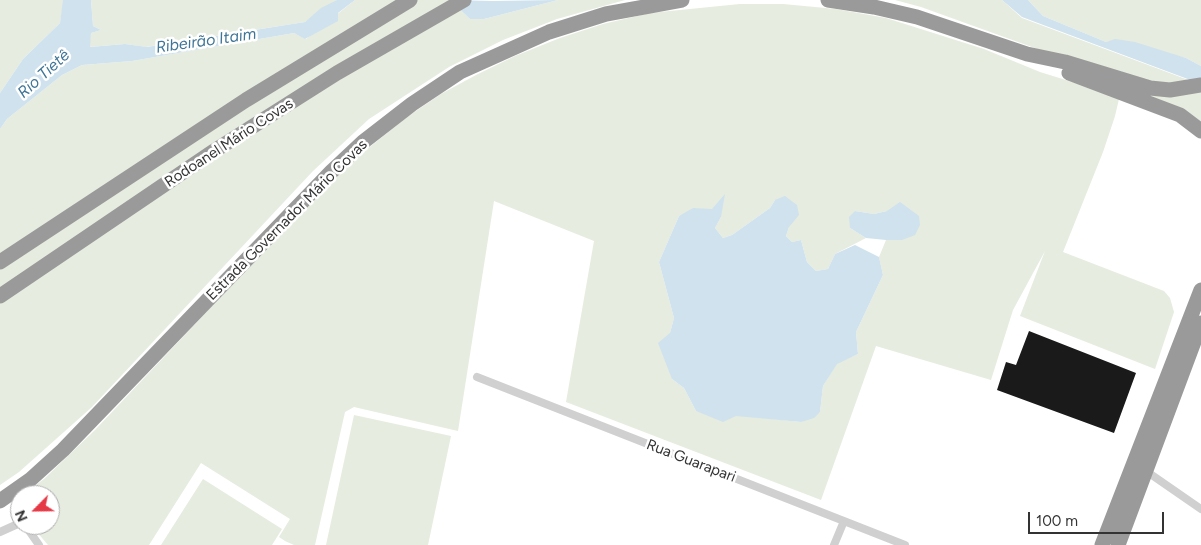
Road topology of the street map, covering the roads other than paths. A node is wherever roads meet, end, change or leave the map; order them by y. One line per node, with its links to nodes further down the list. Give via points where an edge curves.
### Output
1 (410, 0): 8 (highway, Rodoanel Mário Covas, via 246,100)
2 (464, 0): 10 (highway, Rodoanel Mário Covas, via 336,73)
3 (682, 0): 14 (highway, Estrada Governador Mário Covas, via 606,14 549,32 460,72 412,104 331,172 53,460)
4 (828, 0): 5 (highway, via 916,17)
5 (1027, 54): 6 (highway, via 1150,88 1170,90); 7 (highway, via 1040,62 1180,115)
6 (1201, 86)
7 (1201, 132)
8 (0, 262)
9 (1201, 290): 19 (highway)
10 (0, 296)
11 (1201, 323): 13 (highway)
12 (477, 377): 16 (street, Rua Guarapari)
13 (1146, 471): 15 (street); 20 (highway)
14 (0, 501)
15 (1201, 509)
16 (844, 521): 17 (street); 18 (street, Rua Guarapari)
17 (834, 545)
18 (905, 545)
19 (1102, 545)
20 (1118, 545)

